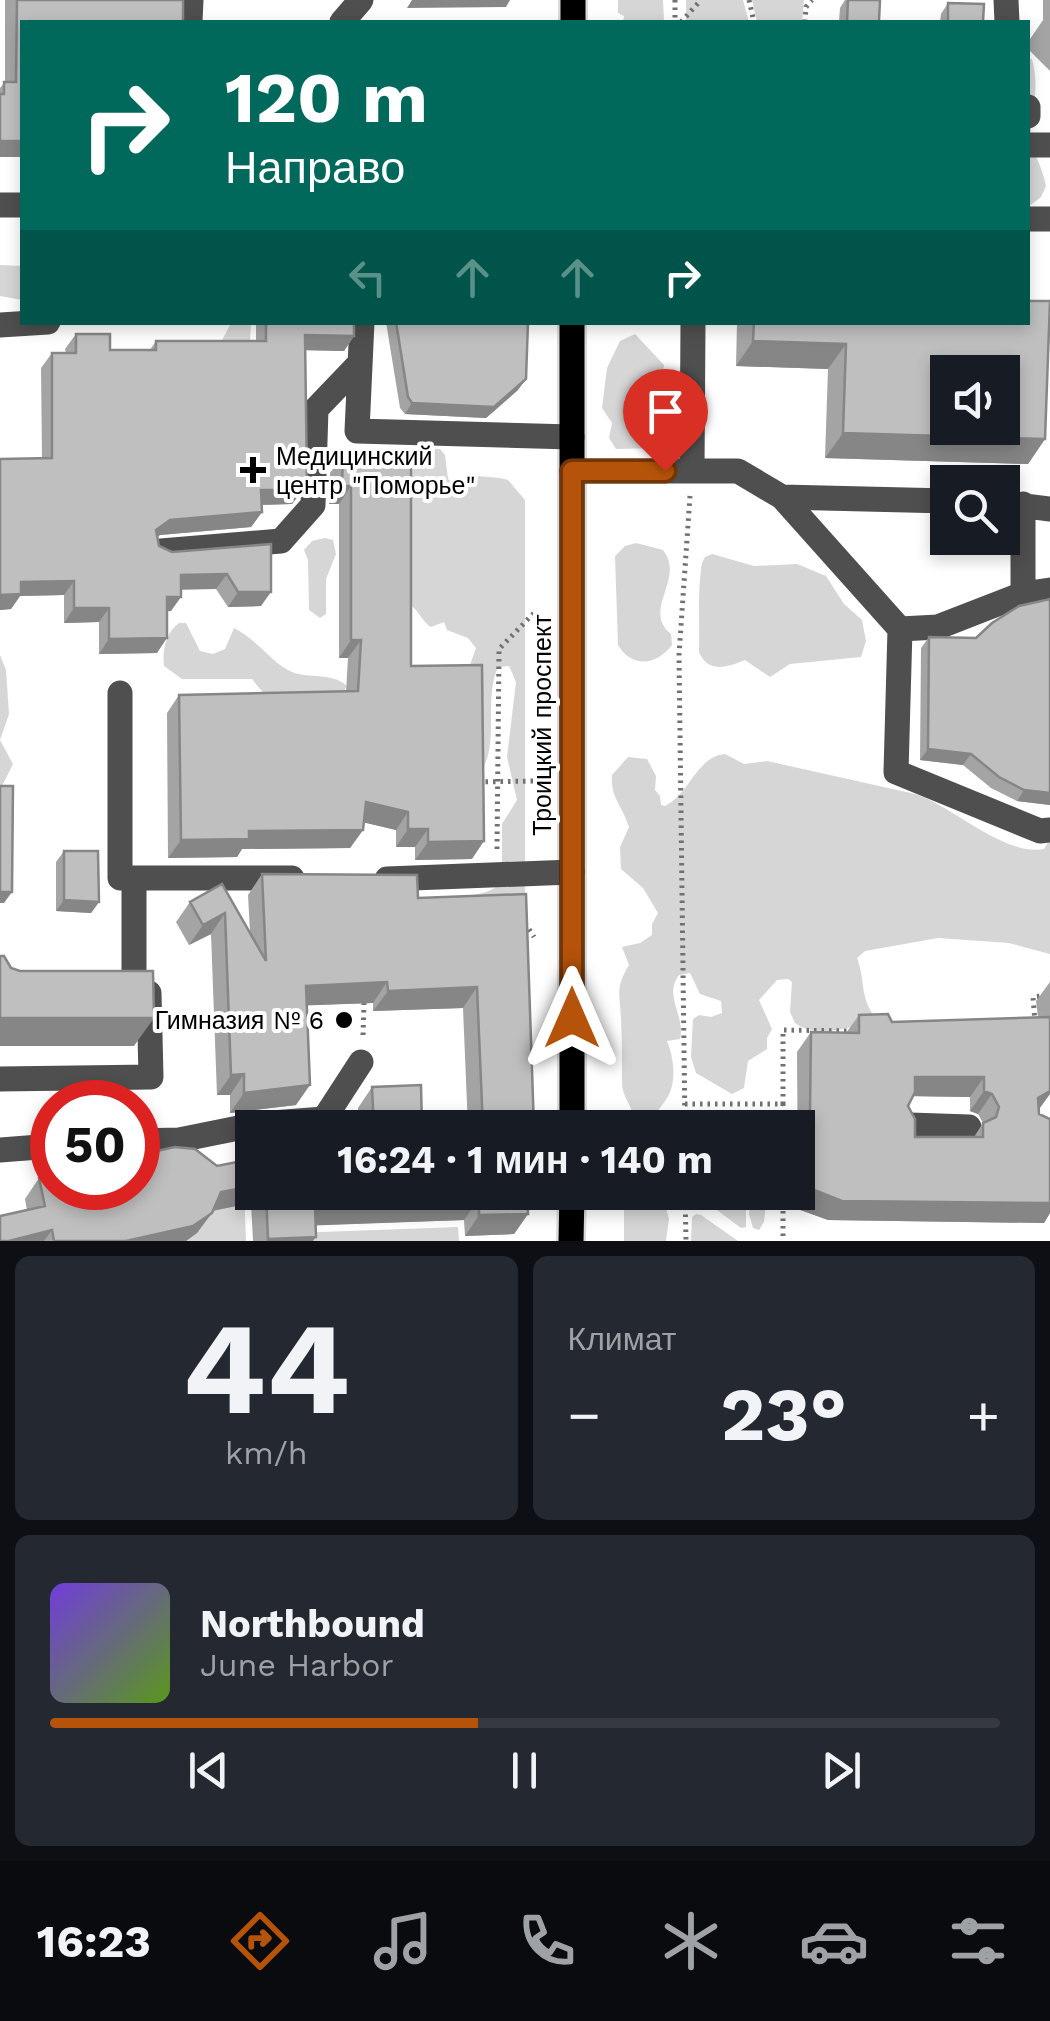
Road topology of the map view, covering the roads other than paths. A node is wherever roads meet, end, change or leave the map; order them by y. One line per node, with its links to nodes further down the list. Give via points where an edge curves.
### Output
1 (361, 0): 2 (street)
2 (344, 20)
3 (362, 325): 6 (street)
4 (572, 325): 7 (main road, Троицкий проспект)
5 (693, 325): 9 (street)
6 (360, 363): 7 (street, via 357,431); 14 (street, via 316,408 313,505 281,540)
7 (572, 436): 8 (main road, Троицкий проспект)
8 (572, 471): 9 (street); 21 (main road, Троицкий проспект)
9 (692, 471): 10 (street, via 738,471)
10 (782, 497): 11 (street); 18 (street)
11 (930, 501)
12 (1020, 504): 13 (street)
13 (1050, 509)
14 (161, 551)
15 (1018, 555): 17 (street)
16 (1050, 590): 17 (street)
17 (1023, 594): 18 (street, via 938,627)
18 (900, 629): 20 (street, via 896,772)
19 (120, 694): 22 (street, via 120,878)
20 (1050, 830)
21 (572, 872): 24 (street); 29 (main road, Троицкий проспект)
22 (134, 878): 23 (street); 27 (street, via 124,983 149,983 151,1077)
23 (324, 878)
24 (362, 879)
25 (362, 1062): 32 (street, via 324,1119)
26 (0, 1079): 28 (street)
27 (144, 1080)
28 (30, 1082)
29 (572, 1110)
30 (910, 1125): 31 (street)
31 (970, 1126)
32 (160, 1140)
33 (30, 1148): 34 (street)
34 (0, 1150)
35 (572, 1210): 36 (main road)
36 (572, 1241)

